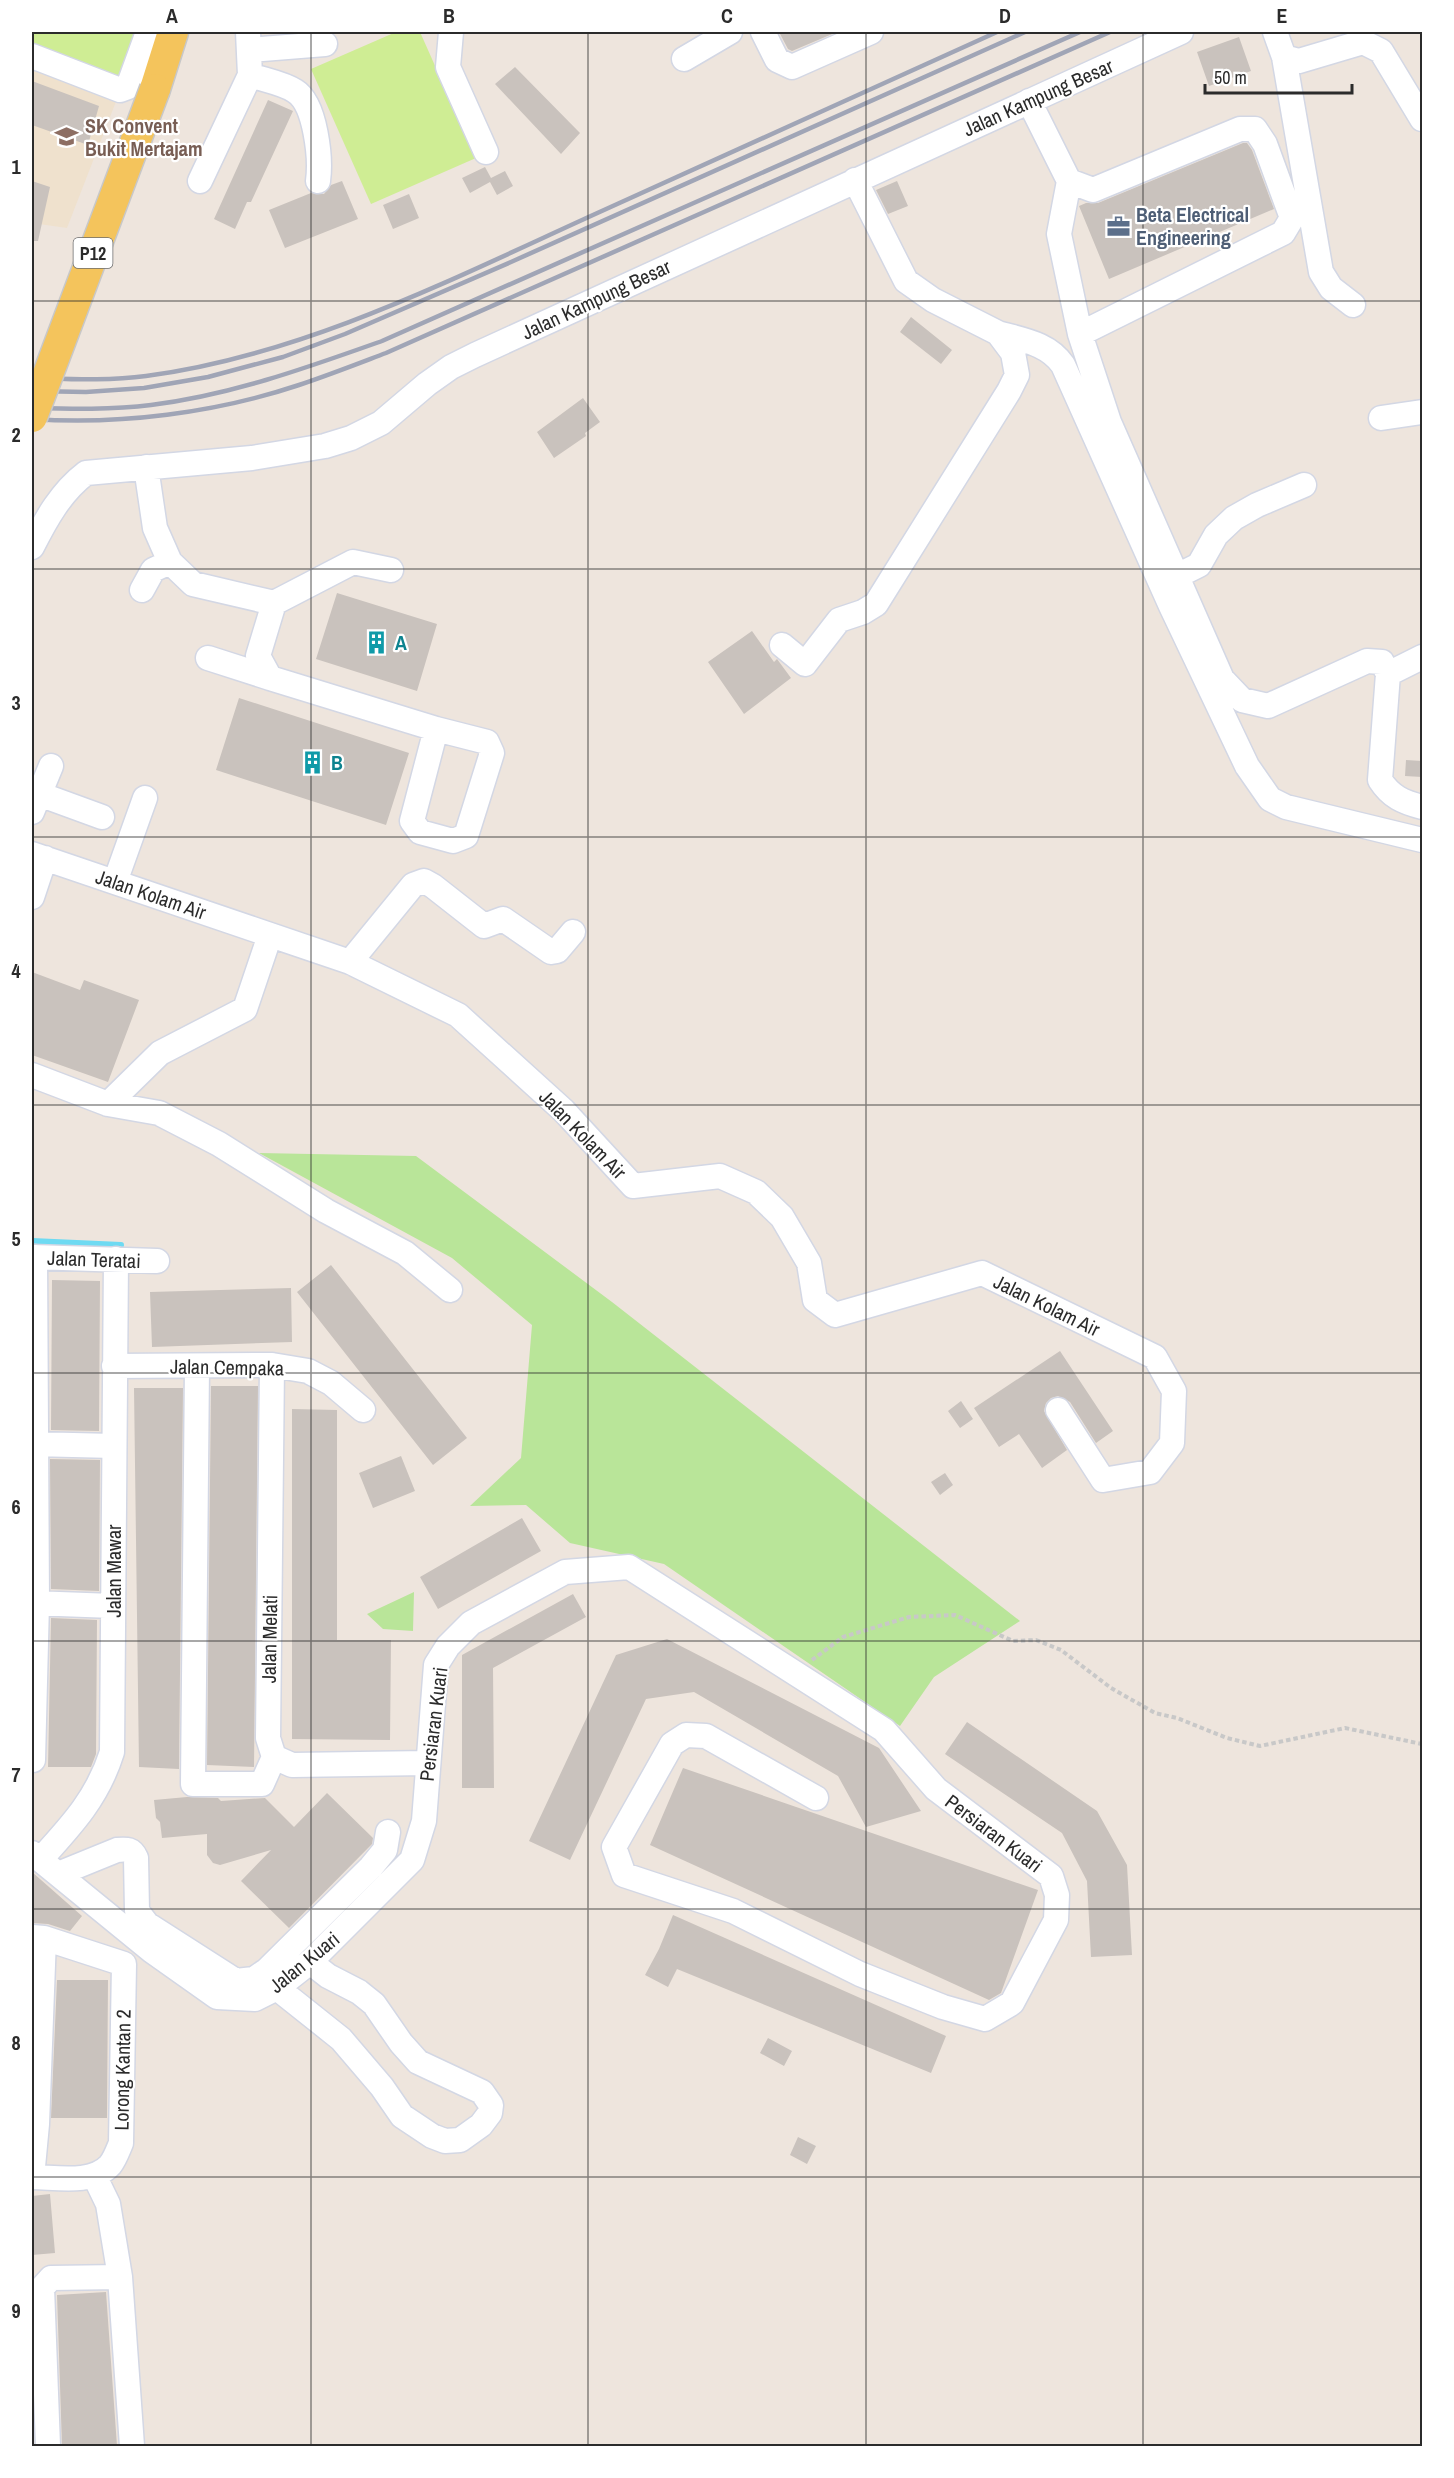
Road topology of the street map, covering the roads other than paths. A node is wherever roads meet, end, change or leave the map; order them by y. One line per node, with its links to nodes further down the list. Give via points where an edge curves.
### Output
1 (148, 32): 11 (street, via 125,89)
2 (173, 32): 26 (main road, P12, bridge)
3 (451, 32): 17 (street, via 448,67)
4 (730, 32): 13 (street)
5 (763, 32): 6 (street, via 777,60 792,67)
6 (871, 32)
7 (1181, 32): 15 (street, Jalan Kampung Besar)
8 (1275, 32): 12 (street)
9 (248, 41): 10 (street); 14 (street)
10 (325, 44)
11 (32, 56)
12 (1284, 57): 16 (street, via 1299,61 1364,42 1381,51); 22 (street, via 1321,272 1330,288)
13 (684, 59)
14 (250, 75): 19 (street); 20 (street, via 295,91 304,100 315,129)
15 (1029, 101): 18 (street, Jalan Kampung Besar); 21 (street)
16 (1422, 119)
17 (486, 152)
18 (855, 180): 23 (street, via 906,280 933,300); 28 (street, Jalan Kampung Besar, via 451,367 381,423 351,438 252,458)
19 (200, 181)
20 (318, 181)
21 (1069, 181): 24 (street, via 1059,234); 24 (street, via 1093,189 1240,129 1255,129 1265,144 1292,218 1283,233)
22 (1353, 305)
23 (998, 333): 36 (street, via 1013,353 1017,375 876,604 839,620 805,664); 47 (street, via 1042,346 1063,365 1242,756 1270,799 1286,807)
24 (1080, 334): 33 (street, via 1109,422)
25 (1422, 412): 27 (street)
26 (32, 417)
27 (1381, 418)
28 (146, 467): 30 (street, Jalan Kampung Besar, via 86,473 62,497); 31 (street, via 155,528)
29 (1304, 485): 33 (street, via 1234,518 1216,535 1199,565)
30 (32, 547)
31 (170, 562): 34 (street, via 153,570); 35 (street, via 193,584)
32 (391, 570): 35 (street, via 353,562)
33 (1177, 576): 39 (street, via 1222,679 1242,700 1269,706 1367,661 1382,662)
34 (142, 590)
35 (274, 603): 40 (street, via 258,656)
36 (782, 645)
37 (1422, 657): 39 (street)
38 (208, 658): 40 (street)
39 (1388, 674): 45 (street, via 1380,780 1401,801)
40 (270, 678): 41 (street)
41 (436, 729): 41 (street, via 487,742 492,753 466,836 453,841 420,832 412,821)
42 (51, 766): 44 (street)
43 (145, 798): 49 (street)
44 (35, 803): 46 (street)
45 (1422, 807)
46 (102, 817)
47 (1422, 840)
48 (38, 856): 49 (street, Jalan Kolam Air); 50 (street)
49 (115, 882): 52 (street, Jalan Kolam Air)
50 (32, 897)
51 (573, 932): 53 (street, via 557,951 550,952 503,919 484,926 424,881 413,885)
52 (270, 935): 53 (street, Jalan Kolam Air); 55 (street, via 245,1009 160,1053)
53 (350, 962): 64 (street, Jalan Kolam Air, via 458,1015 564,1111 633,1186 720,1176 756,1192 782,1217 809,1263 815,1300 836,1315 982,1273 1155,1357 1174,1391 1172,1443 1150,1472 1103,1480)
54 (32, 1075): 55 (street)
55 (108, 1104): 59 (street, via 159,1113 219,1144 326,1211 405,1253)
56 (33, 1257): 57 (street, Jalan Teratai); 65 (street)
57 (116, 1259): 58 (street, Jalan Teratai); 61 (street, Jalan Mawar)
58 (157, 1261)
59 (450, 1290)
60 (272, 1365): 62 (street, Jalan Cempaka); 63 (street, Jalan Cempaka, via 308,1371 332,1383); 69 (street, Jalan Melati, via 268,1738)
61 (114, 1366): 62 (street, Jalan Cempaka); 66 (street, Jalan Mawar)
62 (197, 1366): 69 (street, via 192,1784 262,1784)
63 (363, 1410)
64 (1058, 1410)
65 (34, 1444): 66 (street); 67 (street)
66 (114, 1446): 68 (street, Jalan Mawar)
67 (34, 1603): 68 (street); 70 (street)
68 (113, 1606): 75 (street, Jalan Mawar, via 112,1752 104,1777 78,1820)
69 (274, 1757): 71 (street, via 292,1765)
70 (32, 1760)
71 (427, 1763): 72 (street, Persiaran Kuari, via 436,1665 471,1623 565,1572 629,1567 884,1730 936,1790 1051,1876 1057,1895 1056,1920 1012,2003 985,2019 933,2003 860,1974 733,1911 624,1875 614,1847 672,1744 686,1735 706,1736); 73 (street, Persiaran Kuari)
72 (816, 1798)
73 (424, 1821): 78 (street, Jalan Kuari, via 412,1860)
74 (388, 1832): 76 (street, via 385,1850 371,1868)
75 (43, 1862): 76 (street, via 117,1850 133,1852 137,1911 147,1924 236,1981 260,1975); 80 (street, Jalan Kuari, via 152,1951 217,1997 255,1999)
76 (317, 1921): 78 (street)
77 (38, 1937): 81 (street, Lorong Kantan 2, via 124,1964 121,2143 110,2164); 82 (street, via 37,2124)
78 (335, 1940): 79 (street, Jalan Kuari)
79 (310, 1962): 80 (street, Jalan Kuari); 80 (street, via 374,2004 418,2062 482,2092 491,2105 481,2125 460,2140 445,2141 414,2126 341,2039)
80 (277, 1988)
81 (94, 2175): 82 (street); 83 (street, via 108,2204)
82 (32, 2177)
83 (120, 2277): 84 (street, via 51,2278 42,2288); 85 (street)
84 (48, 2446)
85 (132, 2446)

